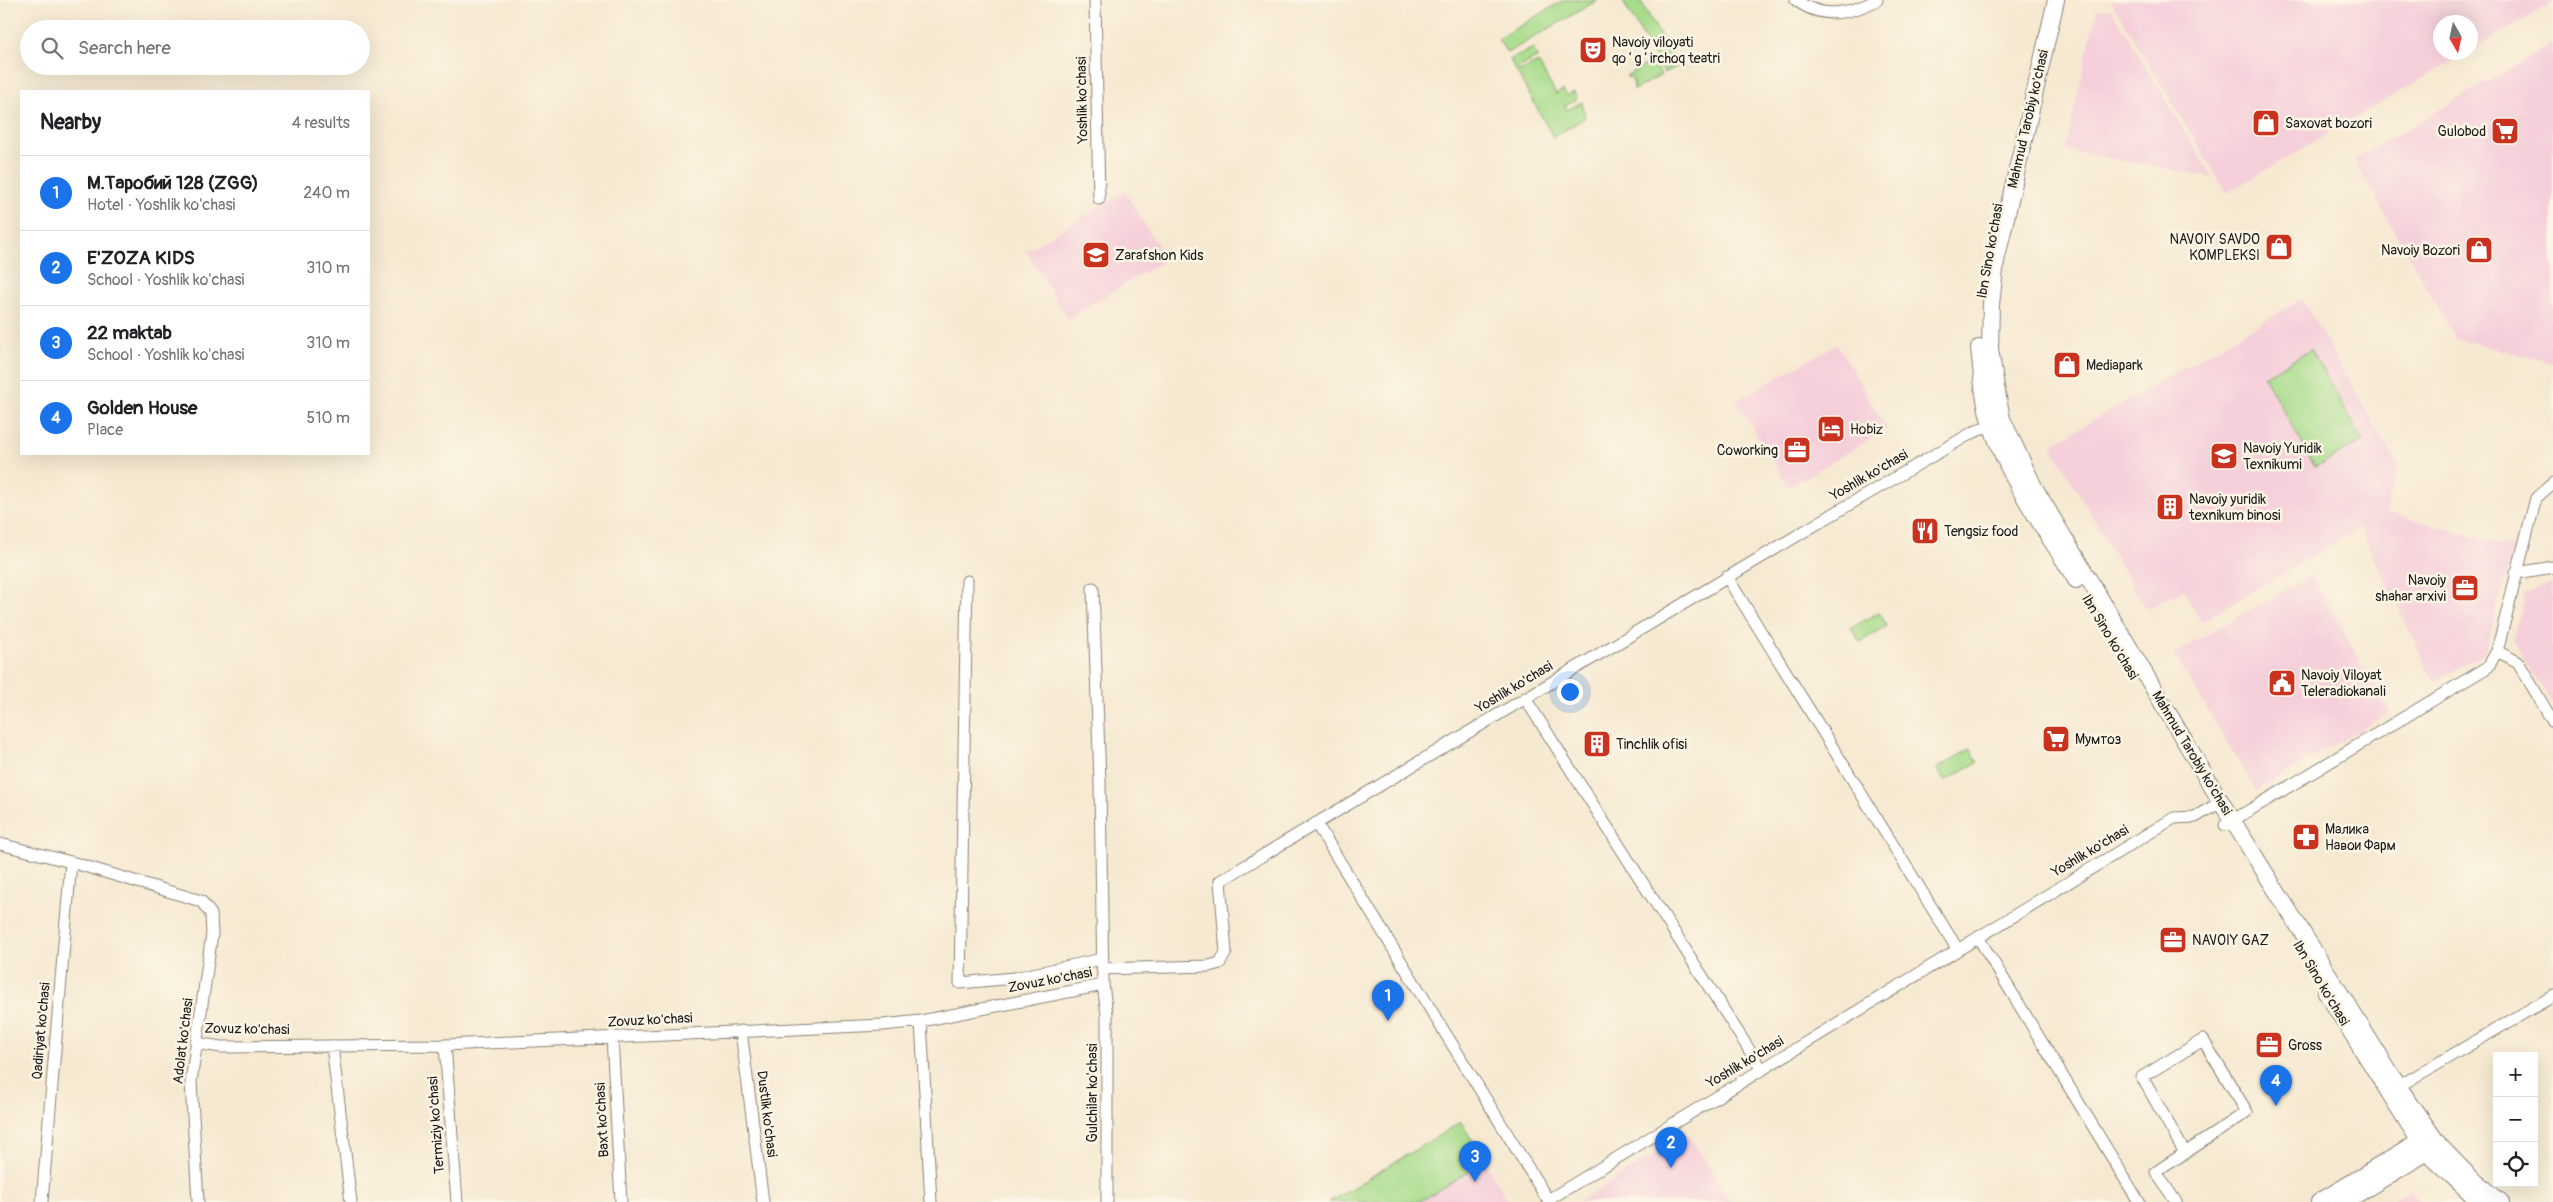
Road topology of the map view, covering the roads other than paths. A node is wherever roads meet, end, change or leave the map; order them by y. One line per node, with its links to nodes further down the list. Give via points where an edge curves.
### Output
1 (1095, 0): 6 (street, Yoshlik ko'chasi)
2 (1796, 0): 3 (street, via 1825,14 1848,12)
3 (1877, 0)
4 (2045, 0): 7 (main road, Ibn Sino ko'chasi, via 1994,221 1981,293 1979,342 1982,376)
5 (2056, 0): 7 (main road, Mahmud Tarobiy ko'chasi, via 1996,261 1990,349)
6 (1099, 199)
7 (1997, 422): 11 (street, Yoshlik ko'chasi, via 1970,434); 17 (main road, Mahmud Tarobiy ko'chasi)
8 (2553, 484): 10 (street, via 2536,498)
9 (2553, 567): 10 (street)
10 (2516, 573): 14 (street)
11 (1727, 577): 15 (street, Yoshlik ko'chasi); 23 (street)
12 (967, 581): 24 (street, via 960,983)
13 (1094, 588): 24 (street, Gulchilar ko'chasi)
14 (2498, 651): 16 (street, via 2518,662); 19 (street, via 2488,667)
15 (1525, 698): 18 (street, Yoshlik ko'chasi); 33 (street)
16 (2553, 722)
17 (2217, 804): 19 (main road, Mahmud Tarobiy ko'chasi); 22 (street, Yoshlik ko'chasi, via 2195,817 2174,818)
18 (1316, 823): 24 (street, Yoshlik ko'chasi, via 1220,881 1226,952 1220,963 1209,966); 37 (street, Yoshlik ko'chasi)
19 (2229, 823): 34 (main road, Mahmud Tarobiy ko'chasi)
20 (0, 844): 21 (street)
21 (71, 862): 30 (street, Adolat ko'chasi, via 200,901 211,914 212,934); 38 (street, Qadiriyat ko'chasi)
22 (1978, 937): 23 (street, Yoshlik ko'chasi); 46 (street)
23 (1958, 950): 33 (street, Yoshlik ko'chasi)
24 (1102, 964): 25 (street, Gulchilar ko'chasi)
25 (1103, 985): 27 (street, Zovuz ko'chasi); 45 (street, Gulchilar ko'chasi, via 1107,1014)
26 (2553, 996): 34 (street)
27 (921, 1021): 28 (street, Zovuz ko'chasi); 44 (street)
28 (741, 1030): 29 (street, Zovuz ko'chasi); 43 (street, Dustlik ko'chasi)
29 (612, 1036): 31 (street, Zovuz ko'chasi); 42 (street, Baxt ko'chasi)
30 (196, 1043): 32 (street, Zovuz ko'chasi, via 221,1047); 39 (street, Adolat ko'chasi, via 191,1082)
31 (445, 1045): 32 (street, Zovuz ko'chasi); 41 (street, Termiziy ko'chasi)
32 (332, 1046): 40 (street)
33 (1762, 1070): 37 (street, Yoshlik ko'chasi)
34 (2393, 1089): 35 (main road, Mahmud Tarobiy ko'chasi)
35 (2429, 1143): 48 (main road); 49 (main road); 50 (main road); 51 (main road, Mahmud Tarobiy ko'chasi)
36 (2185, 1153): 36 (street, via 2247,1112 2203,1040 2142,1077); 47 (street, via 2156,1172)
37 (1549, 1201)
38 (42, 1202)
39 (198, 1202)
40 (351, 1202)
41 (457, 1202)
42 (621, 1202)
43 (763, 1202)
44 (931, 1202)
45 (1107, 1202)
46 (2139, 1202)
47 (2176, 1202)
48 (2319, 1202)
49 (2344, 1202)
50 (2480, 1202)
51 (2501, 1202)

